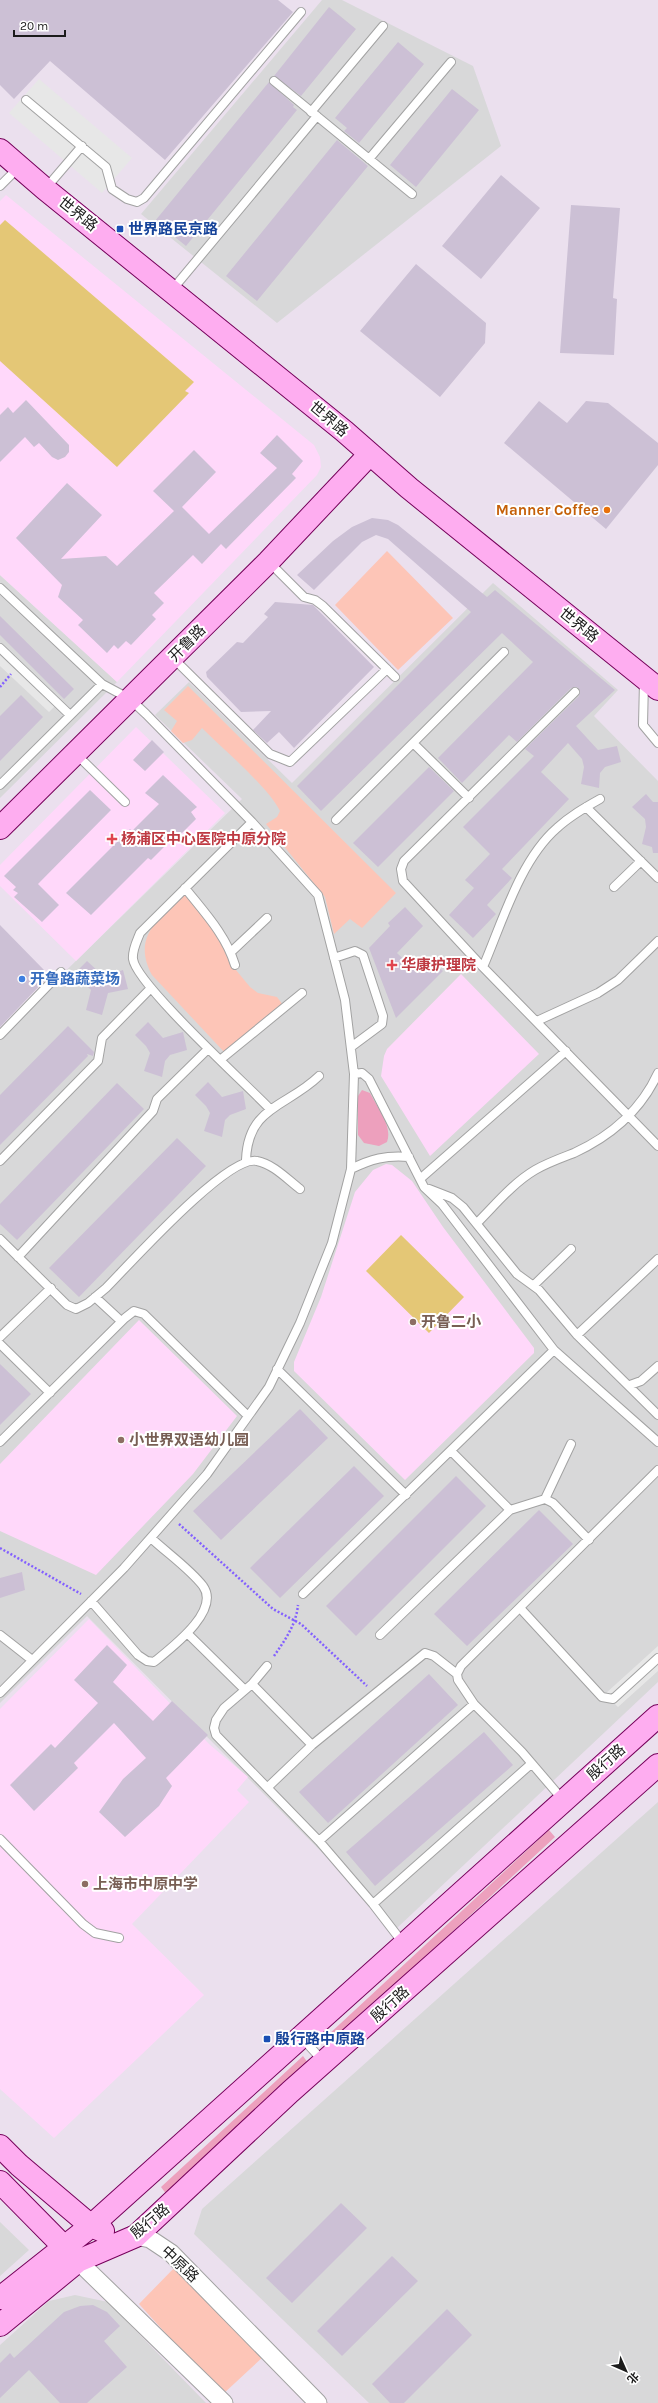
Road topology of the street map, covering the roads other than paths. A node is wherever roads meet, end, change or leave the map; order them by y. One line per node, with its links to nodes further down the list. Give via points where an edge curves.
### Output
1 (301, 12): 7 (lane, via 141,201 132,202 112,189 106,167)
2 (383, 26): 6 (lane)
3 (451, 62): 9 (lane)
4 (274, 81): 6 (lane)
5 (26, 100): 7 (lane)
6 (314, 114): 9 (lane); 14 (lane)
7 (82, 146): 12 (lane)
8 (0, 150): 10 (main road, 世界路)
9 (369, 159): 13 (lane)
10 (20, 167): 11 (lane); 12 (main road, 世界路)
11 (0, 186)
12 (45, 189): 14 (main road, 世界路)
13 (412, 194)
14 (172, 290): 15 (main road, 世界路)
15 (370, 454): 16 (main road, 开鲁路); 23 (main road, 世界路)
16 (268, 562): 20 (main road, 开鲁路); 21 (lane, via 304,597 323,606)
17 (0, 588): 24 (lane)
18 (0, 648): 27 (lane)
19 (504, 652): 28 (lane)
20 (172, 657): 21 (lane, via 270,754 290,762); 26 (main road, 开鲁路)
21 (387, 669): 22 (lane)
22 (394, 677)
23 (651, 683): 29 (lane, via 642,725)
24 (102, 684): 26 (lane); 27 (lane)
25 (575, 692): 32 (lane)
26 (130, 699): 30 (main road, 开鲁路); 37 (lane)
27 (70, 715): 31 (lane)
28 (413, 743): 32 (lane); 36 (lane)
29 (658, 743)
30 (76, 754): 34 (lane); 38 (main road, 开鲁路)
31 (0, 785)
32 (469, 798): 48 (lane, via 404,861 400,869 403,881)
33 (600, 799): 35 (lane)
34 (125, 802)
35 (586, 807): 39 (lane); 48 (lane, via 556,828 535,852)
36 (336, 820)
37 (252, 822): 42 (lane); 46 (lane, via 318,895)
38 (0, 828)
39 (640, 861): 40 (lane); 41 (lane)
40 (658, 878)
41 (614, 886)
42 (185, 888): 45 (lane); 50 (lane, via 140,933 134,946 133,960 142,978)
43 (267, 918): 45 (lane)
44 (658, 941): 52 (lane, via 618,980 598,993)
45 (231, 952): 47 (lane)
46 (334, 958): 54 (lane, via 345,1000); 54 (lane, via 355,951 363,955 383,1016 382,1024)
47 (235, 965)
48 (482, 967): 52 (lane)
49 (61, 972): 53 (lane)
50 (151, 988): 55 (lane); 66 (lane, via 102,1038 98,1061)
51 (302, 994): 57 (lane)
52 (537, 1021): 56 (lane)
53 (0, 1035)
54 (351, 1047): 59 (lane)
55 (208, 1049): 57 (lane); 73 (lane, via 157,1099 153,1111)
56 (566, 1051): 62 (lane); 68 (lane)
57 (220, 1060): 61 (lane)
58 (658, 1073): 62 (lane, via 651,1088)
59 (354, 1074): 64 (lane, via 362,1073 369,1079); 67 (lane)
60 (319, 1076): 61 (lane, via 306,1089)
61 (270, 1108): 65 (lane, via 253,1128 247,1143)
62 (629, 1117): 63 (lane); 70 (lane, via 600,1140 536,1169 523,1178)
63 (658, 1146)
64 (409, 1157): 67 (lane, via 380,1157); 68 (lane)
65 (246, 1160): 69 (lane, via 256,1160 268,1165); 77 (lane, via 224,1173 205,1189)
66 (0, 1161)
67 (351, 1169): 84 (lane, via 332,1243 300,1323)
68 (422, 1183): 70 (lane, via 452,1198); 82 (lane, via 442,1204)
69 (300, 1189)
70 (477, 1223): 75 (lane, via 517,1274)
71 (0, 1239): 73 (lane)
72 (571, 1249): 75 (lane)
73 (18, 1257): 76 (lane)
74 (658, 1259): 79 (lane)
75 (534, 1285): 79 (lane)
76 (51, 1288): 77 (lane, via 68,1305 76,1309); 80 (lane)
77 (95, 1297): 78 (lane)
78 (121, 1321): 86 (lane); 88 (lane, via 134,1311 144,1314)
79 (577, 1335): 85 (lane)
80 (0, 1337)
81 (0, 1344): 86 (lane)
82 (554, 1350): 90 (lane); 92 (lane)
83 (658, 1366): 85 (lane, via 641,1381)
84 (277, 1370): 88 (lane); 94 (lane)
85 (630, 1386): 87 (lane)
86 (50, 1393): 89 (lane)
87 (658, 1415)
88 (248, 1416): 97 (lane, via 206,1474)
89 (0, 1442)
90 (658, 1442)
91 (571, 1444): 95 (lane)
92 (451, 1451): 94 (lane); 96 (lane)
93 (658, 1470): 98 (lane)
94 (406, 1495): 99 (lane)
95 (545, 1499): 96 (lane); 98 (lane, via 553,1503)
96 (510, 1510): 104 (lane)
97 (151, 1538): 100 (lane); 102 (lane, via 203,1587 208,1599 206,1609)
98 (589, 1540): 101 (lane)
99 (303, 1594)
100 (91, 1601): 102 (lane, via 138,1655 147,1661 154,1662); 106 (lane)
101 (520, 1608): 105 (lane, via 607,1700 613,1699); 108 (lane, via 461,1666)
102 (187, 1633): 110 (lane)
103 (0, 1635): 106 (lane)
104 (380, 1635)
105 (658, 1658)
106 (32, 1660): 111 (lane)
107 (267, 1666): 109 (lane)
108 (457, 1674): 112 (lane, via 458,1680); 114 (lane, via 434,1656 424,1653)
109 (252, 1684): 110 (lane); 114 (lane)
110 (245, 1690): 117 (lane, via 224,1708 214,1728 216,1735)
111 (0, 1693)
112 (474, 1704): 115 (lane); 120 (lane)
113 (658, 1716): 118 (main road, 殷行路)
114 (312, 1745): 117 (lane)
115 (531, 1764): 118 (lane); 121 (lane)
116 (658, 1766): 125 (main road, 殷行路)
117 (268, 1786): 120 (lane)
118 (563, 1800): 123 (main road, 殷行路)
119 (0, 1839): 122 (lane, via 83,1924 95,1933)
120 (319, 1841): 121 (lane)
121 (373, 1904): 123 (lane)
122 (119, 1938)
123 (403, 1943): 124 (main road, 殷行路)
124 (301, 2037): 125 (lane); 128 (main road, 殷行路)
125 (325, 2063): 129 (main road, 殷行路, via 290,2092)
126 (0, 2146): 128 (main road, 中原路)
127 (0, 2182): 130 (main road)
128 (90, 2226): 129 (main road, 中原路); 130 (main road, 殷行路)
129 (136, 2236): 130 (main road, 殷行路); 134 (street, 中原路, via 150,2239 171,2253)
130 (71, 2254): 131 (main road, 殷行路, via 30,2273); 132 (main road, 殷行路); 133 (street)
131 (0, 2298)
132 (0, 2325)
133 (224, 2403)
134 (318, 2403)

